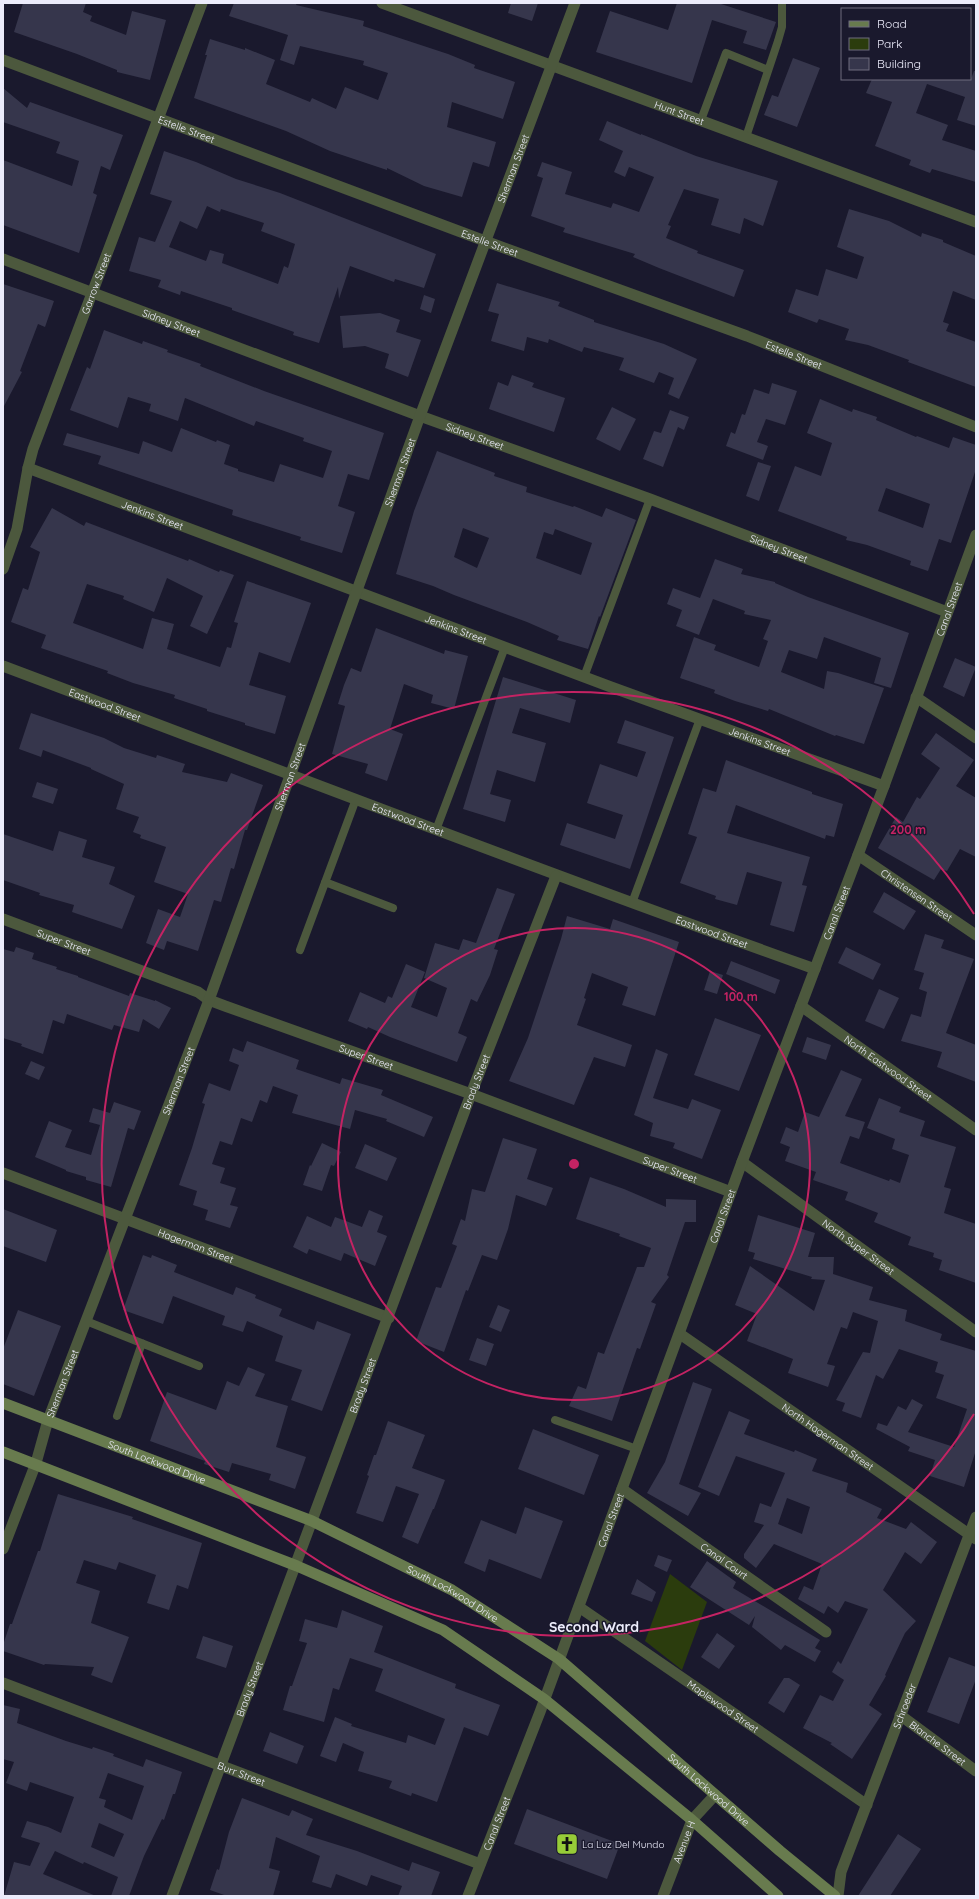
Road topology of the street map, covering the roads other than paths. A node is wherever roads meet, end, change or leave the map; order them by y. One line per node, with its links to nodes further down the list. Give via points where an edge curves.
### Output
1 (202, 3): 8 (street, Garrow Street)
2 (382, 3): 6 (street, Hunt Street)
3 (575, 3): 6 (street, Sherman Street)
4 (782, 3): 7 (lane, via 782,27)
5 (3, 60): 8 (street, Estelle Street)
6 (551, 65): 9 (street, Hunt Street); 12 (street, Sherman Street)
7 (768, 70): 9 (lane, via 726,53); 10 (lane)
8 (159, 118): 12 (street, Estelle Street); 14 (street, Garrow Street)
9 (701, 120): 10 (street, Hunt Street)
10 (746, 137): 11 (street, Hunt Street)
11 (976, 222)
12 (485, 241): 15 (street, Sherman Street); 16 (street, Estelle Street, via 747,336)
13 (3, 259): 14 (street, Sidney Street)
14 (91, 293): 15 (street, Sidney Street); 17 (street, Garrow Street)
15 (420, 416): 18 (street, Sidney Street); 21 (street, Sherman Street)
16 (976, 426)
17 (28, 468): 20 (street, Garrow Street, via 17,529); 21 (street, Jenkins Street)
18 (650, 499): 22 (street, Sidney Street); 25 (lane)
19 (976, 535): 22 (street, Canal Street)
20 (3, 569)
21 (356, 591): 23 (street, Jenkins Street); 29 (street, Sherman Street)
22 (947, 612): 26 (street, Canal Street)
23 (505, 647): 25 (street, Jenkins Street); 32 (lane)
24 (3, 666): 29 (street, Eastwood Street)
25 (584, 677): 27 (street, Jenkins Street)
26 (916, 697): 28 (street); 30 (street, Canal Street)
27 (700, 719): 30 (street, Jenkins Street); 36 (lane)
28 (976, 738)
29 (290, 773): 31 (street, Eastwood Street); 42 (street, Sherman Street)
30 (884, 786): 33 (street, Canal Street)
31 (356, 799): 32 (street, Eastwood Street); 35 (lane)
32 (436, 830): 34 (street, Eastwood Street)
33 (858, 855): 39 (street, Christensen Street); 41 (street, Canal Street)
34 (556, 876): 36 (street, Eastwood Street); 44 (street, Brady Street)
35 (325, 882): 37 (lane); 40 (lane)
36 (632, 903): 41 (street, Eastwood Street)
37 (393, 908)
38 (3, 919): 42 (street, Super Street, via 198,992)
39 (976, 935)
40 (300, 950)
41 (815, 969): 43 (street, Canal Street)
42 (209, 1000): 44 (street, Super Street); 49 (street, Sherman Street)
43 (800, 1006): 45 (street, North Eastwood Street); 46 (street, Canal Street)
44 (471, 1094): 48 (street, Super Street); 50 (street, Brady Street)
45 (976, 1130)
46 (742, 1162): 48 (street, Canal Street); 52 (street, North Super Street)
47 (3, 1173): 49 (street, Hagerman Street)
48 (731, 1192): 53 (street, Canal Street)
49 (124, 1218): 50 (street, Hagerman Street); 51 (street, Sherman Street)
50 (389, 1318): 65 (street, Brady Street)
51 (86, 1321): 54 (lane); 58 (street, Sherman Street)
52 (976, 1332)
53 (680, 1334): 60 (street, Canal Street); 66 (street, North Hagerman Street)
54 (142, 1343): 55 (lane); 57 (lane)
55 (199, 1366)
56 (3, 1403): 58 (main road, South Lockwood Drive)
57 (117, 1416)
58 (48, 1420): 62 (street, Sherman Street); 65 (main road, South Lockwood Drive)
59 (555, 1420): 60 (lane)
60 (637, 1449): 63 (street, Canal Street)
61 (3, 1452): 62 (main road)
62 (36, 1463): 67 (street, Sherman Street); 68 (main road)
63 (622, 1489): 69 (street, Canal Street); 70 (street, Canal Court)
64 (976, 1517): 66 (street, Schroeder)
65 (312, 1521): 68 (street, Brady Street); 71 (main road, South Lockwood Drive, via 452,1590)
66 (973, 1537): 74 (street, Schroeder)
67 (3, 1549)
68 (297, 1566): 73 (main road, via 442,1630); 75 (street, Brady Street)
69 (579, 1607): 71 (street, Canal Street); 78 (street, Maplewood Street)
70 (826, 1632)
71 (559, 1659): 73 (street, Canal Street); 77 (main road, South Lockwood Drive)
72 (3, 1683): 75 (street, Burr Street)
73 (544, 1699): 79 (main road); 80 (street, Canal Street)
74 (900, 1715): 76 (street, Blanche Street); 78 (street, Schroeder)
75 (222, 1765): 80 (street, Burr Street); 81 (street, Brady Street)
76 (976, 1771)
77 (715, 1795): 79 (street, Avenue H); 85 (main road, South Lockwood Drive)
78 (867, 1805): 86 (street, Schroeder, via 841,1872)
79 (692, 1820): 83 (street, Avenue H); 84 (main road)
80 (480, 1864): 82 (street, Canal Street)
81 (172, 1896)
82 (468, 1896)
83 (663, 1896)
84 (778, 1896)
85 (834, 1896)
86 (838, 1896)

